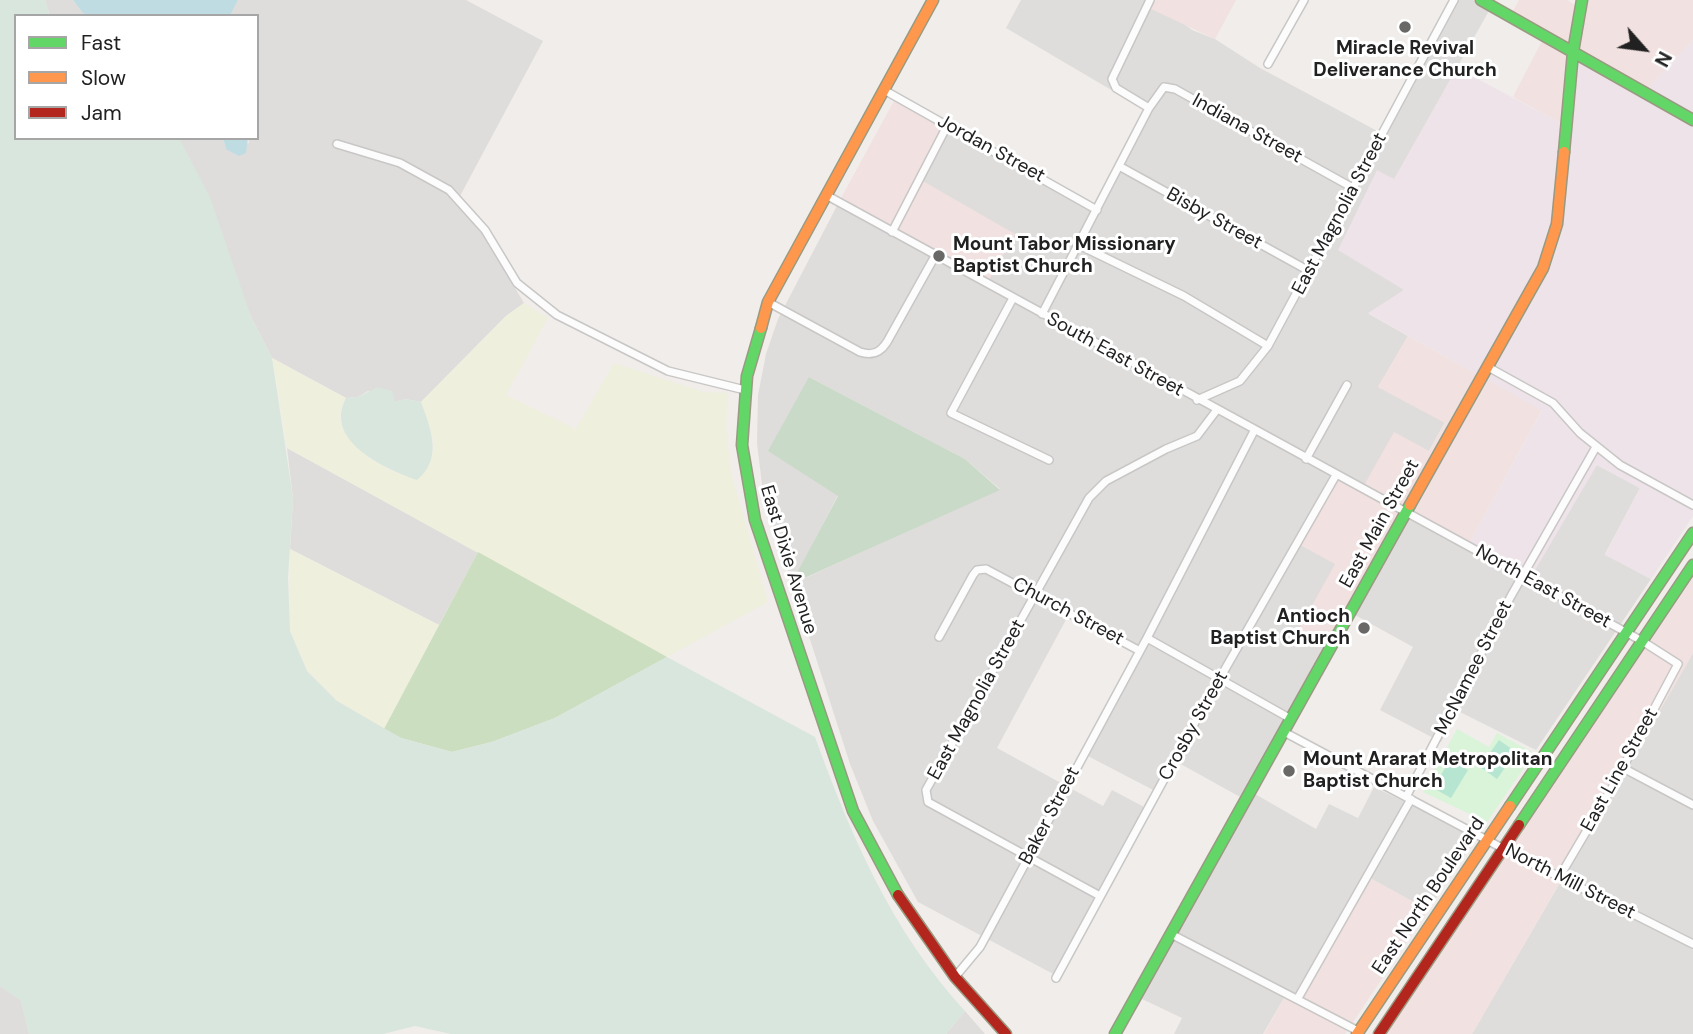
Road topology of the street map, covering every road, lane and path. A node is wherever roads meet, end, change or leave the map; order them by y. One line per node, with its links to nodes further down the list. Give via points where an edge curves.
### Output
1 (933, 0): 9 (main road, East Dixie Avenue)
2 (1304, 0): 8 (street)
3 (1454, 0): 15 (street, East Magnolia Street)
4 (1481, 0): 7 (main road)
5 (1582, 0): 7 (main road, East Main Street)
6 (1146, 1): 10 (street, via 1112,79 1116,88)
7 (1573, 52): 11 (main road); 26 (main road, East Main Street, via 1552,247)
8 (1268, 64)
9 (884, 90): 12 (street, Jordan Street); 16 (main road, East Dixie Avenue)
10 (1149, 108): 14 (street); 15 (street, Indiana Street, via 1161,89 1175,89)
11 (1693, 120)
12 (947, 126): 17 (street, Jordan Street); 18 (street)
13 (337, 144): 28 (street, via 400,163 449,190 485,230 517,283 557,315 668,371)
14 (1119, 166): 17 (street); 21 (street, Bisby Street)
15 (1353, 188): 21 (street, East Magnolia Street)
16 (825, 195): 18 (street, South East Street); 23 (main road, East Dixie Avenue)
17 (1097, 210): 19 (street)
18 (892, 232): 20 (street, South East Street)
19 (1079, 245): 24 (street); 25 (street, via 1165,286)
20 (935, 256): 22 (street, South East Street); 23 (street, via 887,342 872,354 860,352)
21 (1309, 271): 25 (street, East Magnolia Street)
22 (1013, 298): 24 (street, South East Street); 34 (street, via 951,413)
23 (768, 302): 28 (main road, East Dixie Avenue)
24 (1042, 314): 29 (street, South East Street)
25 (1268, 346): 29 (street, East Magnolia Street, via 1240,381)
26 (1488, 367): 32 (street, via 1553,403); 37 (main road, East Main Street)
27 (1346, 385): 33 (street)
28 (745, 390): 61 (main road, East Dixie Avenue, via 742,446 750,499 842,784 883,871)
29 (1197, 400): 30 (street, South East Street)
30 (1216, 411): 31 (street, South East Street); 41 (street, East Magnolia Street, via 1197,436 1106,481 1089,498)
31 (1254, 431): 33 (street, South East Street); 44 (street)
32 (1597, 447): 36 (street); 40 (street, McNamee Street)
33 (1306, 458): 35 (street, South East Street)
34 (1049, 460)
35 (1336, 475): 37 (street, South East Street); 48 (street, Crosby Street)
36 (1693, 505)
37 (1406, 514): 40 (street, North East Street); 49 (main road, East Main Street)
38 (1693, 533): 42 (main road, East North Boulevard)
39 (1693, 565): 45 (main road, East North Boulevard)
40 (1522, 577): 42 (street, North East Street); 52 (street, McNamee Street)
41 (1036, 595): 43 (street, Church Street, via 986,569 977,570); 46 (street, Church Street); 56 (street, East Magnolia Street, via 926,790 928,802)
42 (1626, 633): 45 (street, North East Street); 54 (main road, East North Boulevard)
43 (939, 637)
44 (1147, 638): 46 (street, Church Street); 48 (street, Church Street)
45 (1642, 641): 47 (street, North East Street); 55 (main road, East North Boulevard)
46 (1140, 651): 56 (street, Baker Street)
47 (1678, 664): 51 (street, East Line Street)
48 (1219, 680): 49 (street, Church Street); 58 (street, Crosby Street)
49 (1291, 719): 50 (main road, East Main Street)
50 (1284, 732): 52 (street, North Mill Street); 59 (main road, East Main Street)
51 (1623, 768): 53 (street); 57 (street, East Line Street)
52 (1408, 798): 54 (street, North Mill Street); 63 (street, McNamee Street)
53 (1693, 804)
54 (1488, 840): 55 (street, North Mill Street); 64 (main road, East North Boulevard)
55 (1502, 848): 57 (street, North Mill Street); 67 (main road, East North Boulevard)
56 (1028, 857): 58 (street); 61 (street, Baker Street, via 980,947)
57 (1560, 876): 60 (street, North Mill Street)
58 (1100, 896): 62 (street, Crosby Street)
59 (1171, 934): 63 (street); 66 (main road, East Main Street)
60 (1693, 944)
61 (955, 977): 65 (main road, East Dixie Avenue)
62 (1056, 978)
63 (1298, 998): 64 (street)
64 (1360, 1033)
65 (1006, 1034)
66 (1115, 1034)
67 (1380, 1034)

